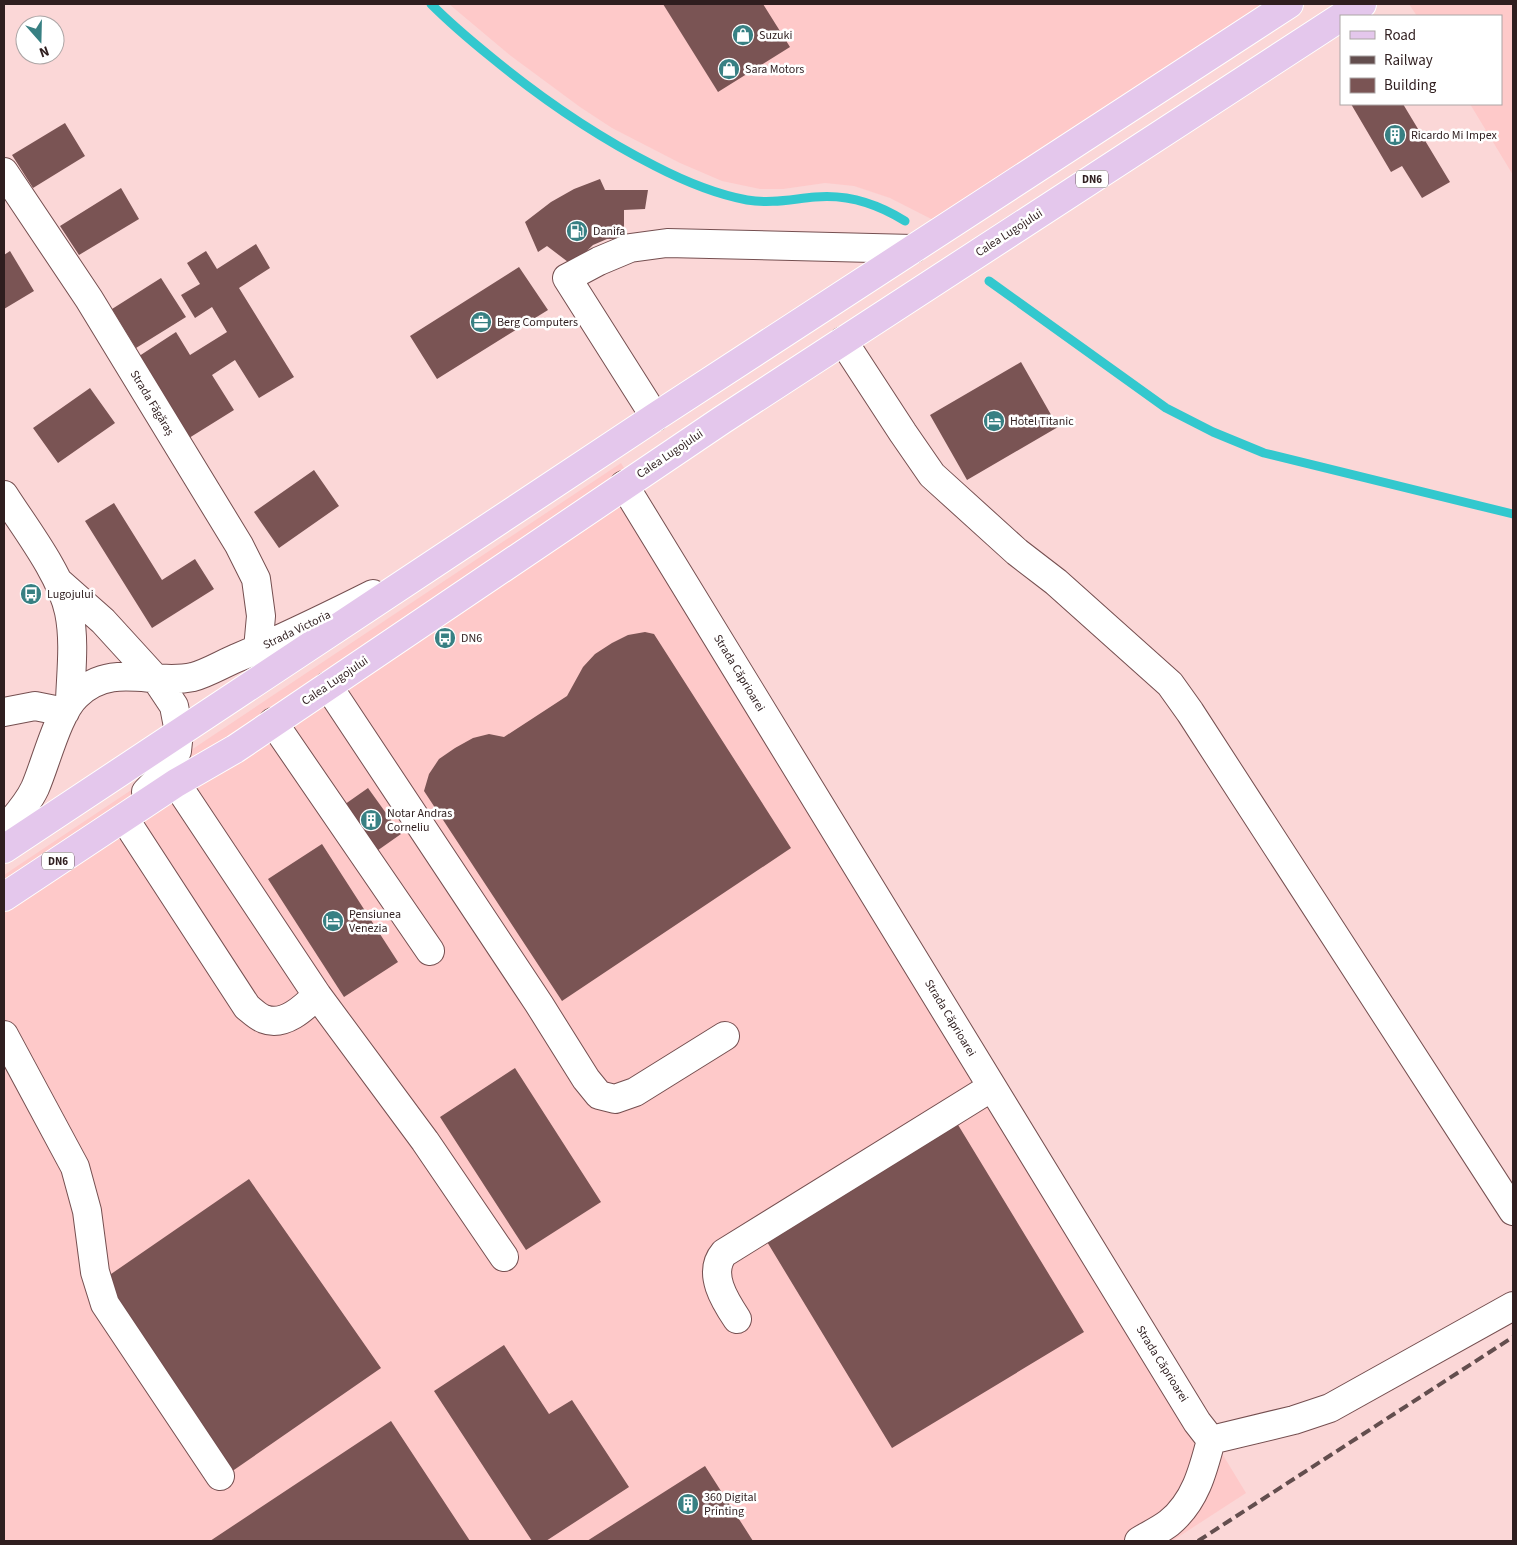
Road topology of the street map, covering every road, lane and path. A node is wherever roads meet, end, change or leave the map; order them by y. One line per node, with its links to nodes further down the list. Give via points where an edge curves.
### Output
1 (1289, 4): 6 (main road)
2 (1362, 4): 3 (main road, Calea Lugojului / DN6)
3 (1345, 15)
4 (1340, 18): 7 (main road, Calea Lugojului / DN6)
5 (4, 172): 13 (street, Strada Făgăraș, via 89,299 239,546 256,579 261,616)
6 (913, 249): 8 (main road); 8 (street, via 667,243 630,248 567,278)
7 (843, 341): 9 (main road, Calea Lugojului / DN6); 30 (street, via 932,475 1170,684)
8 (654, 417): 11 (main road)
9 (624, 485): 15 (main road, Calea Lugojului / DN6); 29 (street, Strada Căprioarei)
10 (4, 495): 12 (street)
11 (433, 565): 13 (street, Strada Victoria); 19 (main road)
12 (60, 584): 14 (street, via 103,620); 16 (street, via 69,612 71,632)
13 (258, 649): 14 (street, Strada Victoria, via 194,676)
14 (156, 679): 16 (street, Strada Victoria, via 114,676 86,687); 19 (street, via 174,706)
15 (328, 686): 18 (main road, Calea Lugojului / DN6); 28 (street, via 599,1095 615,1099 635,1092)
16 (68, 707): 17 (street, via 35,706); 22 (street, via 34,790)
17 (4, 712)
18 (273, 722): 20 (main road, Calea Lugojului / DN6, via 235,749); 25 (street)
19 (179, 732): 21 (street, via 177,751 167,770); 23 (main road)
20 (176, 783): 21 (main road, Calea Lugojului / DN6); 26 (street)
21 (118, 822): 24 (main road, Calea Lugojului / DN6); 26 (street, via 247,1007 264,1020 280,1020 305,1007)
22 (4, 830)
23 (4, 849)
24 (4, 897)
25 (430, 951)
26 (317, 995): 31 (street, via 425,1141)
27 (4, 1035): 35 (street, via 75,1167 87,1211 95,1272 105,1304)
28 (725, 1036)
29 (992, 1086): 33 (street, via 724,1253 718,1260 717,1274 723,1296); 34 (street, Strada Căprioarei)
30 (1513, 1211)
31 (504, 1257)
32 (1513, 1306): 34 (street, via 1330,1408)
33 (737, 1319)
34 (1211, 1440): 36 (street, via 1191,1499 1170,1522)
35 (220, 1476)
36 (1140, 1541)

